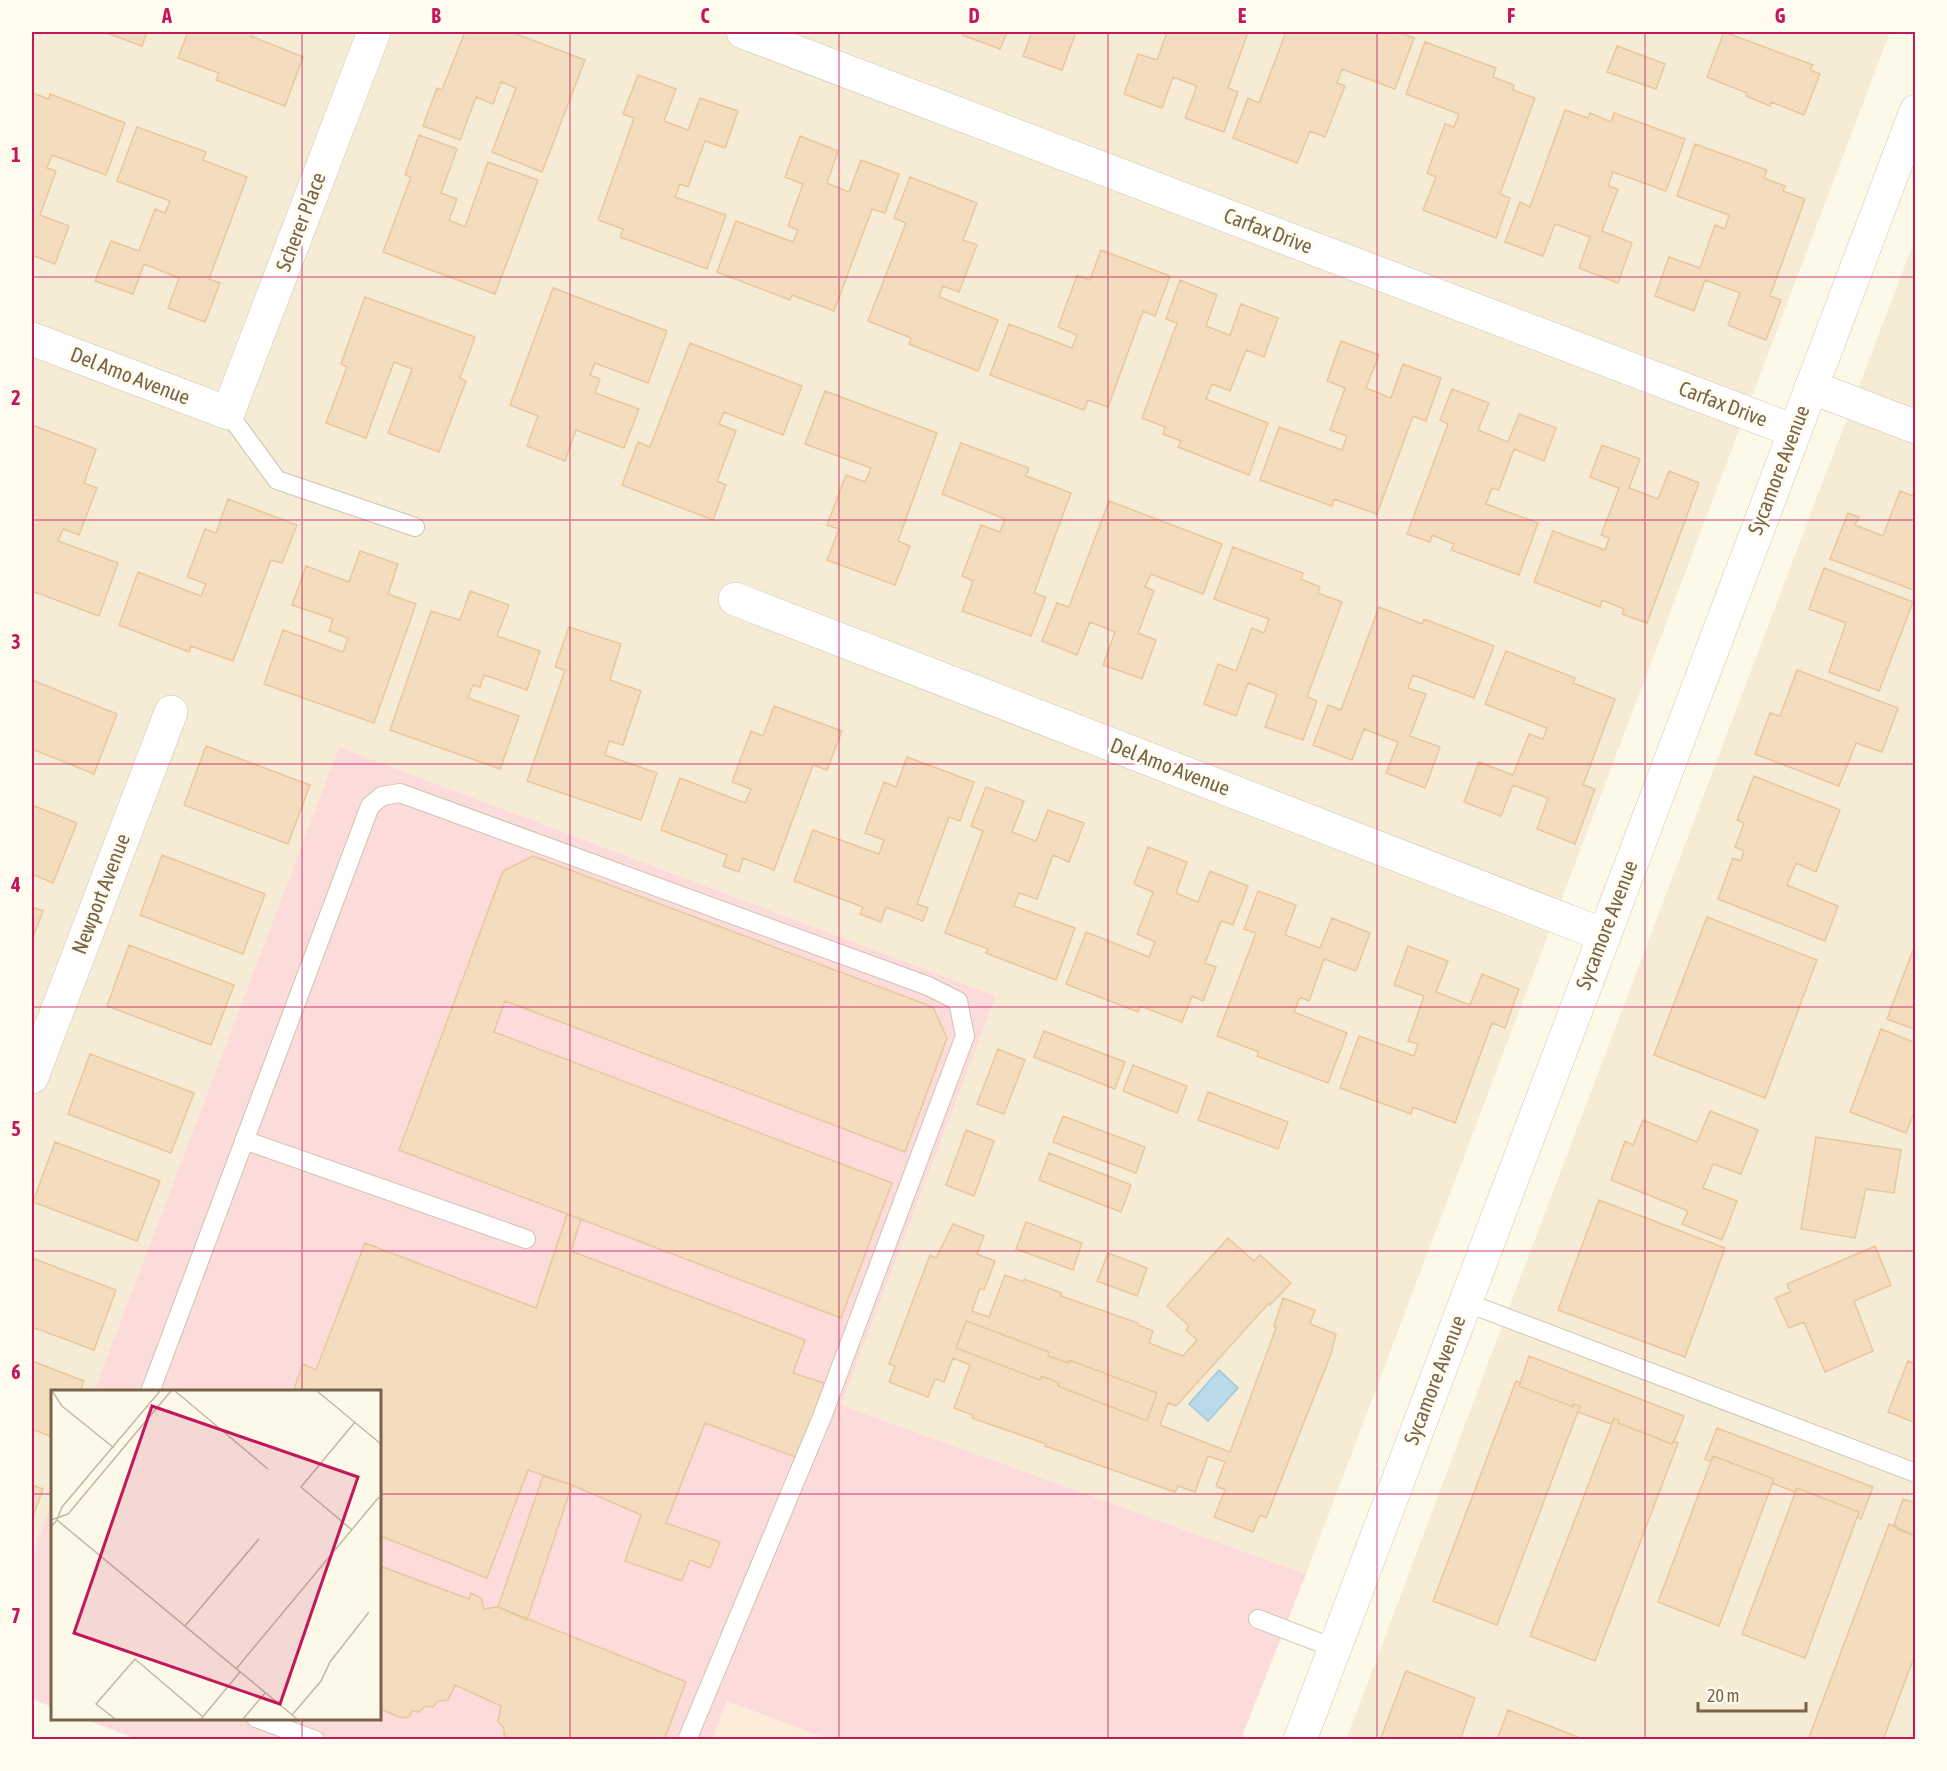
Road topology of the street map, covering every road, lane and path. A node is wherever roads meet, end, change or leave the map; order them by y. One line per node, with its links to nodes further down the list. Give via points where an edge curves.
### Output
1 (374, 32): 7 (street, Scherer Place)
2 (743, 32): 9 (street, Carfax Drive)
3 (1916, 111): 4 (street, Sycamore Avenue)
4 (1910, 144): 6 (street, Sycamore Avenue)
5 (32, 339): 7 (street, Del Amo Avenue)
6 (1811, 387): 8 (street); 9 (street, Sycamore Avenue)
7 (228, 413): 10 (lane, via 277,480)
8 (1916, 427)
9 (1794, 431): 13 (street, Sycamore Avenue)
10 (415, 527)
11 (735, 599): 13 (street, Del Amo Avenue)
12 (171, 712): 14 (street, Newport Avenue)
13 (1604, 935): 17 (street, Sycamore Avenue)
14 (32, 1077)
15 (244, 1140): 16 (lane); 18 (lane); 24 (lane, via 370,806 382,796 400,793 928,986 958,1001 965,1036 822,1417)
16 (526, 1239)
17 (1465, 1302): 19 (lane); 21 (street, Sycamore Avenue)
18 (151, 1390)
19 (1916, 1473)
20 (1258, 1619): 21 (lane)
21 (1334, 1648): 25 (street, Sycamore Avenue)
22 (259, 1720): 23 (lane)
23 (315, 1740)
24 (687, 1740)
25 (1300, 1740)

